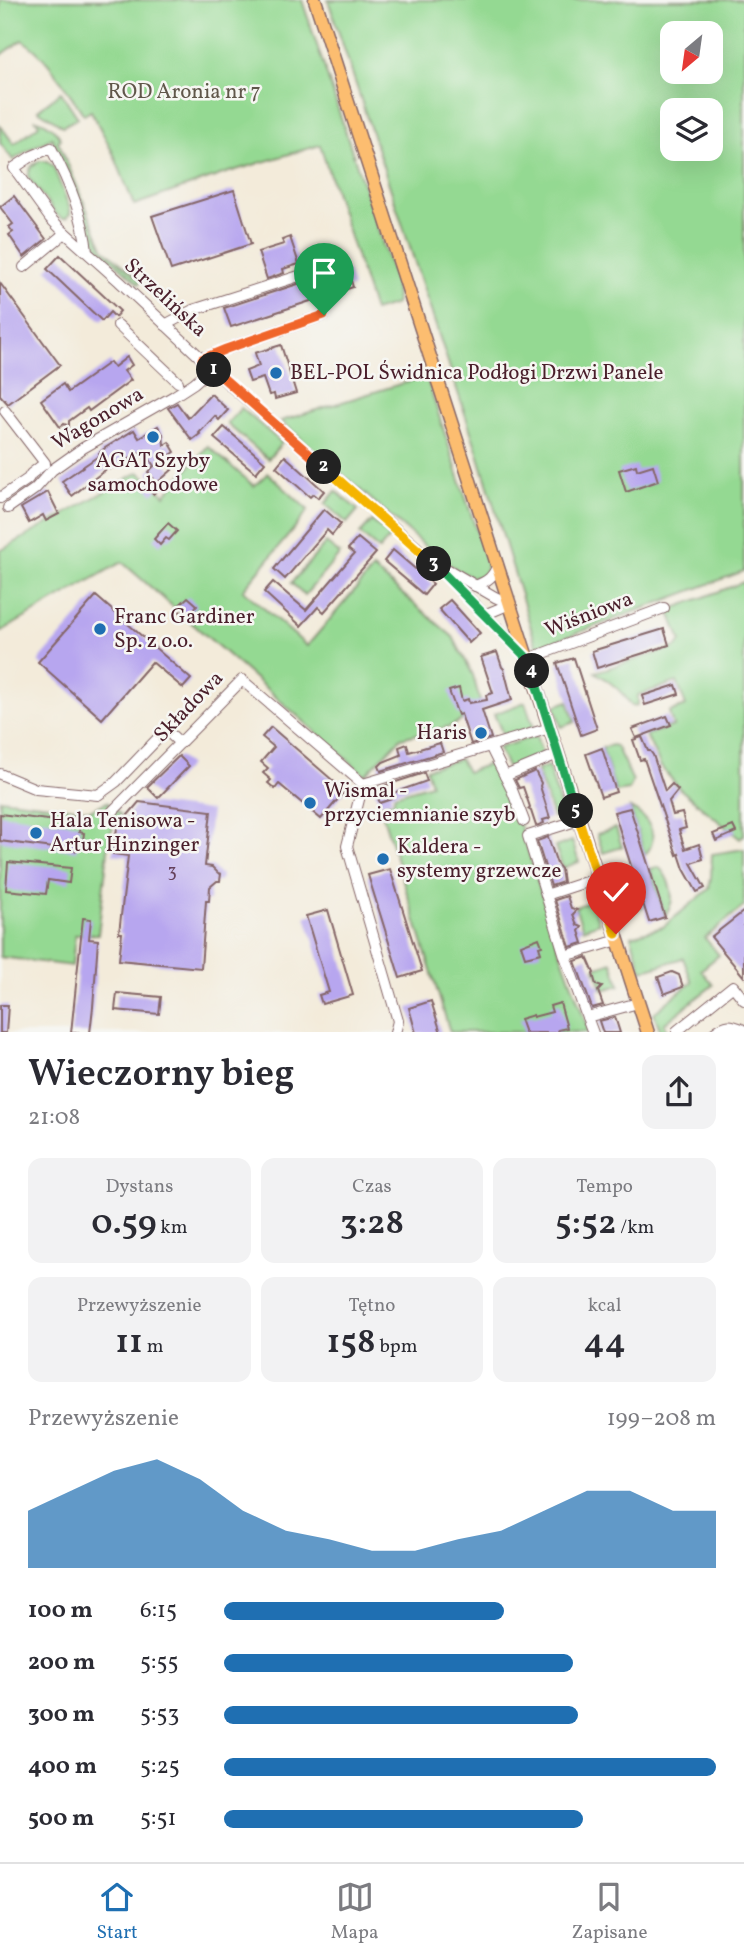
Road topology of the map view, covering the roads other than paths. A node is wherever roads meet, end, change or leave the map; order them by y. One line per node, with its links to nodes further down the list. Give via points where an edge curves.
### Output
1 (315, 0): 16 (main road)
2 (65, 233): 3 (street, Strzelińska); 3 (street, Strzelińska, via 14,168 51,148 85,232); 4 (street)
3 (87, 252): 8 (street, Strzelińska)
4 (24, 267)
5 (302, 275): 8 (street, via 193,310)
6 (324, 315): 9 (street)
7 (118, 325): 11 (street)
8 (166, 325): 9 (street, Strzelińska)
9 (202, 359): 10 (street, Strzelińska)
10 (211, 368): 14 (street, Wagonowa, via 174,396 52,470); 15 (street, Strzelińska)
11 (178, 382)
12 (5, 411): 13 (street, via 45,463)
13 (0, 498)
14 (8, 508)
15 (428, 557): 17 (street, Strzelińska); 20 (street, Strzelińska)
16 (498, 565): 17 (street, via 493,576); 18 (main road)
17 (475, 586): 18 (street, Strzelińska)
18 (510, 604): 20 (street); 21 (main road)
19 (664, 608): 21 (street, Wiśniowa)
20 (484, 615): 21 (street, Strzelińska)
21 (528, 659): 22 (main road)
22 (550, 728): 24 (street); 25 (main road)
23 (180, 743): 26 (street, via 166,730 98,795 36,789); 28 (street, Składowa, via 242,680); 29 (street, Składowa)
24 (490, 746): 27 (street); 28 (street)
25 (558, 754): 27 (street); 30 (main road)
26 (0, 774)
27 (505, 776): 31 (street)
28 (363, 785): 41 (street, via 346,846 398,1021)
29 (110, 814)
30 (579, 820): 32 (main road); 33 (street, via 528,836)
31 (524, 821)
32 (598, 878): 33 (street); 34 (main road)
33 (545, 895): 35 (street)
34 (618, 940): 35 (street); 37 (main road)
35 (565, 957): 38 (street)
36 (744, 1000): 39 (street, via 733,986)
37 (638, 1003): 38 (street); 43 (main road)
38 (587, 1017): 42 (street)
39 (677, 1031)
40 (744, 1031): 44 (street, via 725,1025)
41 (395, 1032)
42 (593, 1032)
43 (648, 1032)
44 (714, 1032)

